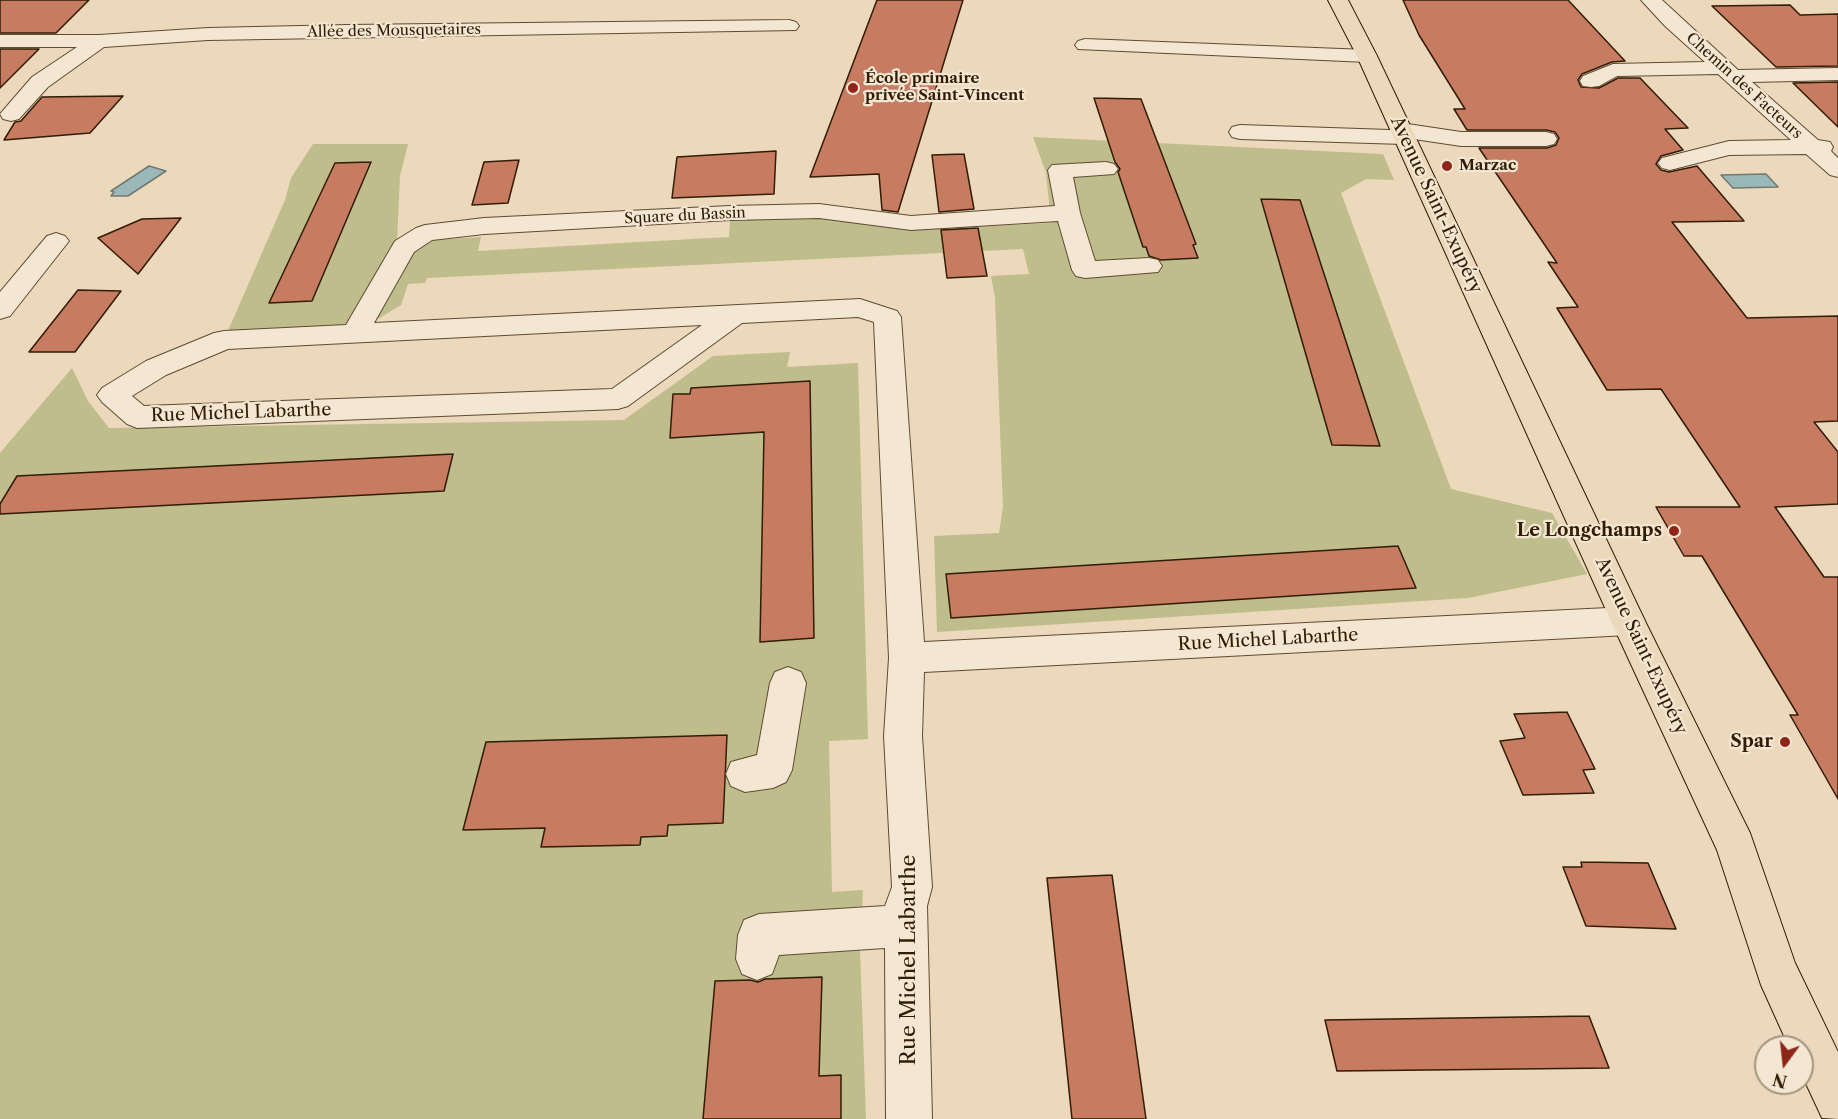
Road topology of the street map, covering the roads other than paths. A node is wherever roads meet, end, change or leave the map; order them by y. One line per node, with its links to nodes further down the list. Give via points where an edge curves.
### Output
1 (1338, 0): 7 (main road, Avenue Saint-Exupéry)
2 (1651, 0): 8 (street, Chemin des Facteurs)
3 (789, 26): 5 (street, Allée des Mousquetaires, via 267,33)
4 (0, 40): 5 (street, Allée des Mousquetaires)
5 (99, 40): 11 (street, via 40,82)
6 (1085, 45): 7 (street)
7 (1367, 56): 13 (main road, Avenue Saint-Exupéry)
8 (1729, 72): 9 (street); 10 (street, via 1613,70); 16 (street, Chemin des Facteurs)
9 (1838, 74)
10 (1591, 81)
11 (11, 114)
12 (1240, 132): 13 (street)
13 (1403, 134): 14 (street); 26 (main road, Avenue Saint-Exupéry)
14 (1546, 139)
15 (1838, 146): 16 (street)
16 (1813, 147): 17 (street, via 1729,148); 19 (street, Chemin des Facteurs)
17 (1670, 163)
18 (1106, 169): 20 (street, via 1060,170)
19 (1838, 170)
20 (1068, 213): 22 (street, via 1085,270); 25 (street, Square du Bassin, via 910,224 819,211 730,213 484,226 425,233 404,247)
21 (56, 241): 23 (street)
22 (1149, 266)
23 (0, 310)
24 (736, 314): 25 (street, Rue Michel Labarthe); 25 (street, Rue Michel Labarthe, via 618,399 136,417 112,395 156,368 224,340); 27 (street, Rue Michel Labarthe, via 860,308 887,316)
25 (355, 333)
26 (1628, 621): 27 (street, Rue Michel Labarthe); 32 (main road, Avenue Saint-Exupéry, via 1736,847 1776,970)
27 (907, 658): 30 (street, Rue Michel Labarthe, via 903,736 912,887 906,906)
28 (788, 683): 29 (street, via 773,770)
29 (745, 774)
30 (907, 926): 31 (street, via 759,935); 33 (street, Rue Michel Labarthe)
31 (756, 959)
32 (1838, 1102)
33 (909, 1119)

